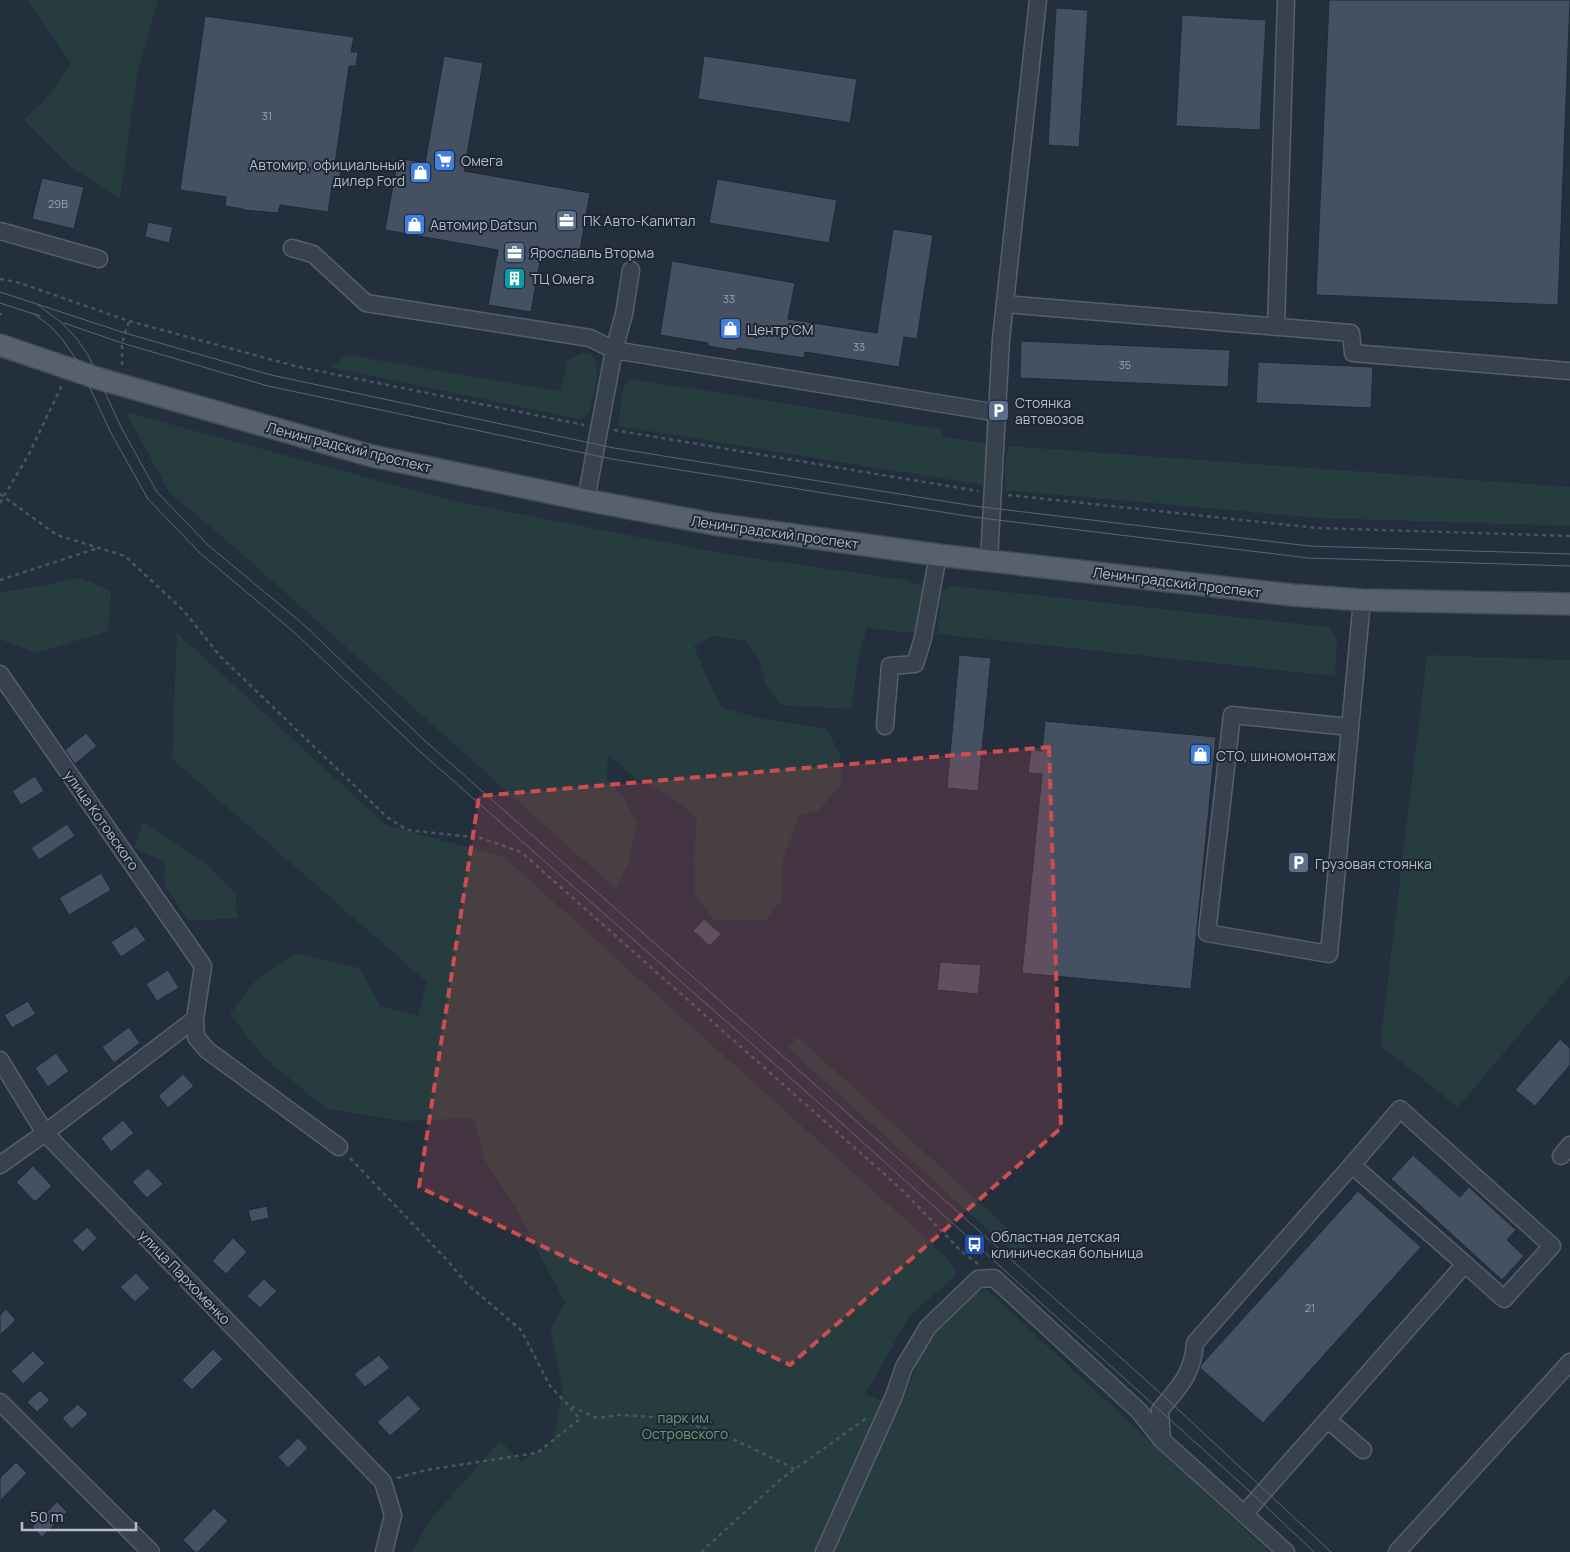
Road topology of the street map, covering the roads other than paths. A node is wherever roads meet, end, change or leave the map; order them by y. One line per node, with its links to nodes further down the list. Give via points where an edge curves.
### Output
1 (1038, 0): 7 (street)
2 (1286, 0): 8 (street)
3 (0, 231): 5 (street)
4 (292, 248): 10 (street, via 313,254 366,303 590,338)
5 (99, 259)
6 (631, 270): 10 (street)
7 (1005, 304): 8 (street); 12 (street)
8 (1276, 327): 11 (street, via 1351,333 1353,353)
9 (0, 345): 13 (main road, Ленинградский проспект, via 100,379 372,456)
10 (614, 350): 12 (street); 13 (street)
11 (1570, 371)
12 (998, 414): 15 (street)
13 (586, 500): 14 (main road, Ленинградский проспект, via 714,524)
14 (938, 555): 15 (main road, Ленинградский проспект); 19 (street, via 915,664 890,666)
15 (989, 560): 16 (main road, Ленинградский проспект)
16 (1362, 600): 17 (main road, Ленинградский проспект); 20 (street)
17 (1570, 604)
18 (0, 674): 21 (street, улица Котовского, via 204,966)
19 (885, 726)
20 (1350, 727): 20 (street, via 1232,715 1207,933 1329,954)
21 (195, 1019): 23 (street); 24 (street, via 196,1037 207,1050)
22 (0, 1060): 23 (street, улица Пархоменко)
23 (45, 1133): 26 (street); 35 (street, улица Пархоменко, via 383,1482 393,1515)
24 (339, 1146)
25 (1352, 1165): 27 (street); 27 (street, via 1400,1109 1552,1246 1504,1299); 31 (street, via 1195,1343 1189,1373 1160,1410)
26 (0, 1166)
27 (1465, 1264): 30 (street)
28 (1570, 1362): 38 (street)
29 (0, 1402): 34 (street)
30 (1328, 1420): 32 (street); 33 (street)
31 (1162, 1440): 33 (street); 36 (street, via 1139,1411 994,1278 978,1279 928,1327 904,1367)
32 (1363, 1450)
33 (1245, 1513): 37 (street)
34 (151, 1552)
35 (384, 1552)
36 (824, 1552)
37 (1286, 1552)
38 (1397, 1552)

